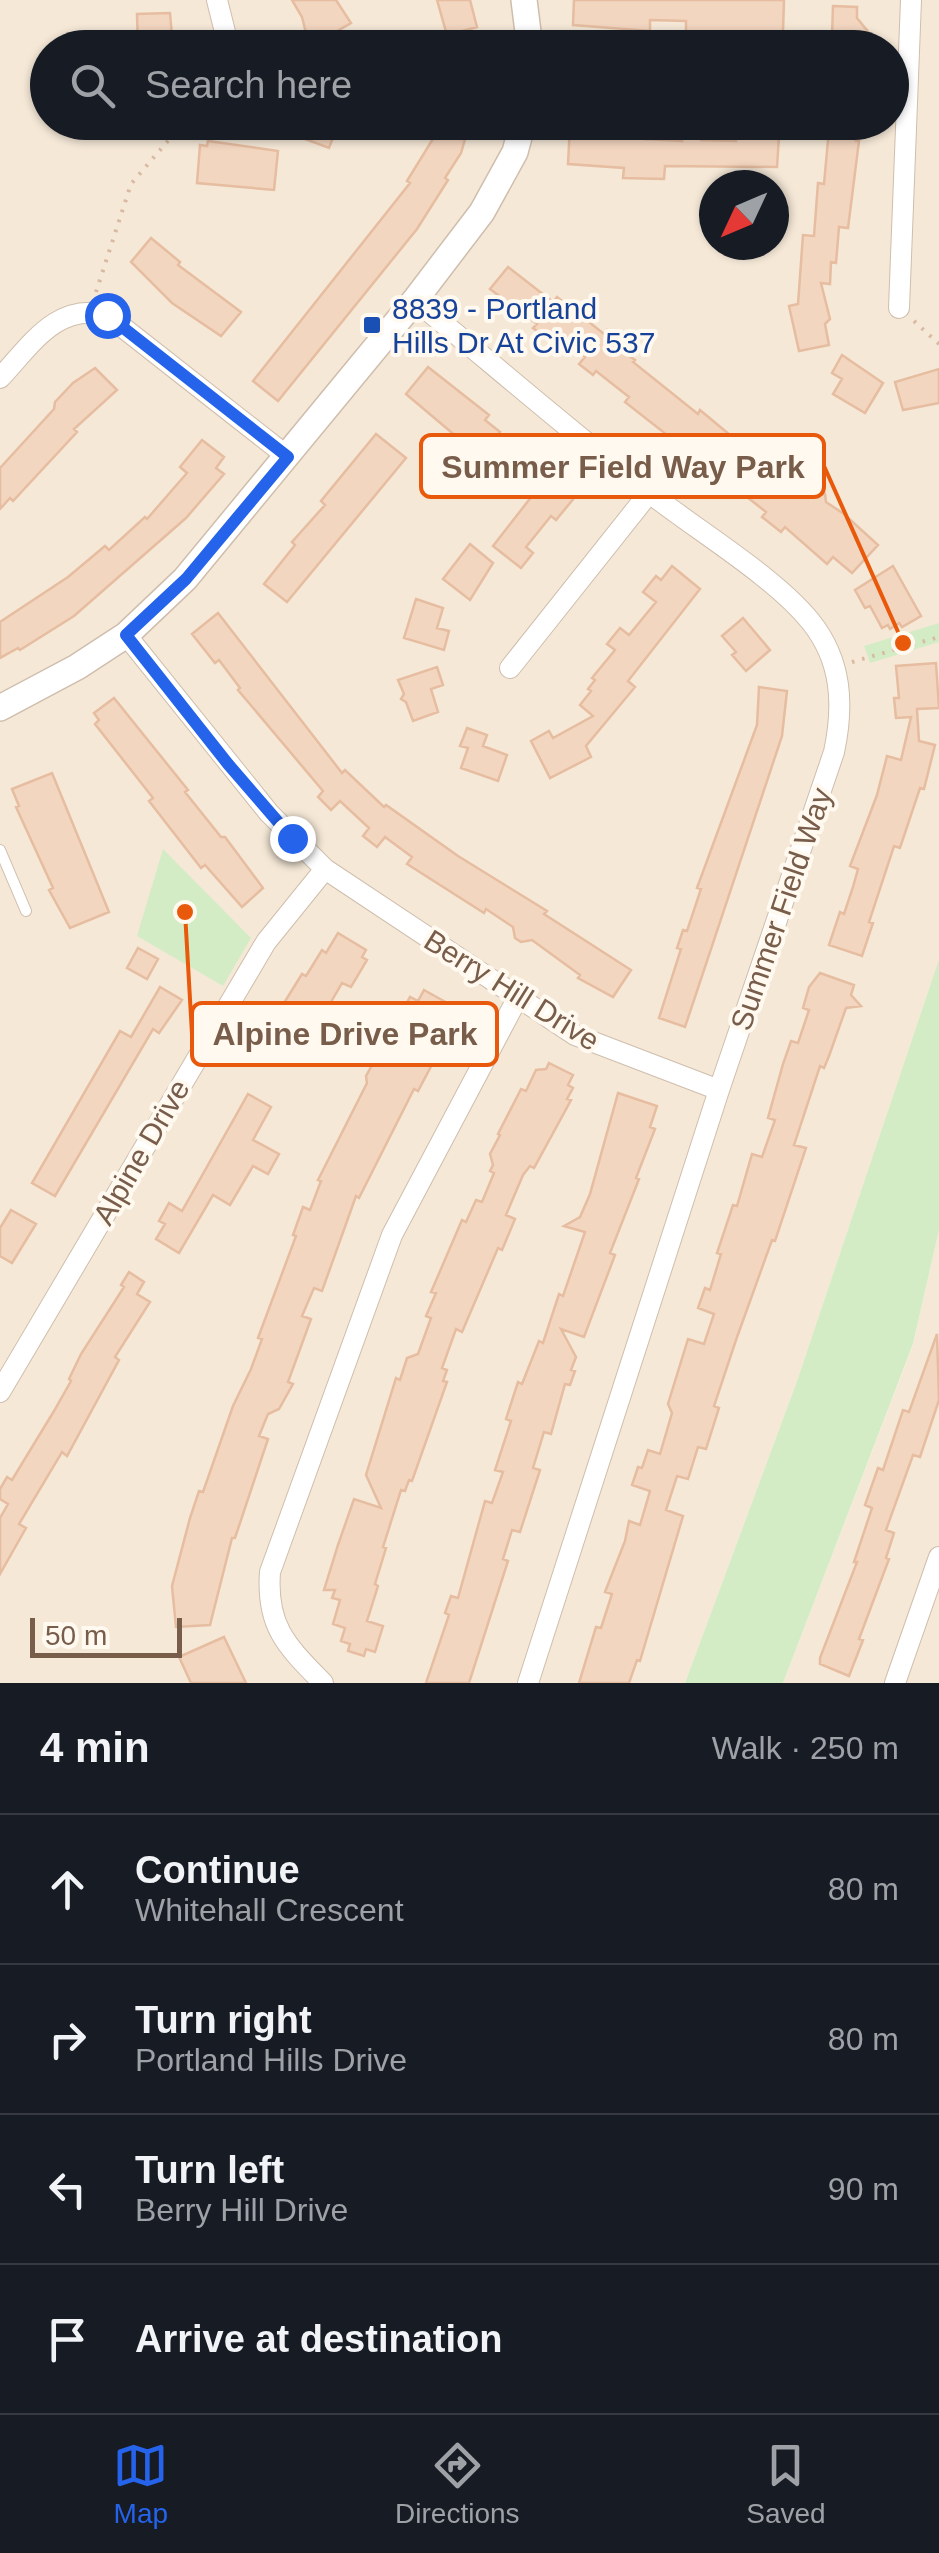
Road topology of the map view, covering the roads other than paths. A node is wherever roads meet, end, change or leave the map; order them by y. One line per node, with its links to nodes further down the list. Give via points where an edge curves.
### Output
1 (217, 0): 4 (street)
2 (524, 0): 5 (street)
3 (911, 0): 6 (street)
4 (224, 30)
5 (528, 30)
6 (907, 30)
7 (518, 140): 9 (street, via 482,212)
8 (900, 140): 10 (street)
9 (416, 300): 12 (street); 13 (street, Summer Field Way)
10 (899, 308)
11 (0, 378): 12 (street, via 52,322 90,310 120,323)
12 (288, 457): 14 (street, via 186,579)
13 (649, 493): 15 (street); 21 (street, Summer Field Way, via 789,598 836,666 841,701 834,752)
14 (126, 635): 16 (street); 18 (street, Berry Hill Drive, via 269,813)
15 (510, 668)
16 (0, 708)
17 (0, 850): 19 (lane)
18 (325, 869): 20 (street, Berry Hill Drive); 22 (street, Alpine Drive, via 266,942)
19 (26, 912)
20 (517, 999): 21 (street, Berry Hill Drive, via 575,1035); 24 (street, via 392,1235 270,1572 268,1598 280,1635)
21 (719, 1090): 25 (street, Summer Field Way)
22 (0, 1392)
23 (939, 1557): 26 (street)
24 (324, 1683)
25 (528, 1683)
26 (895, 1683)

